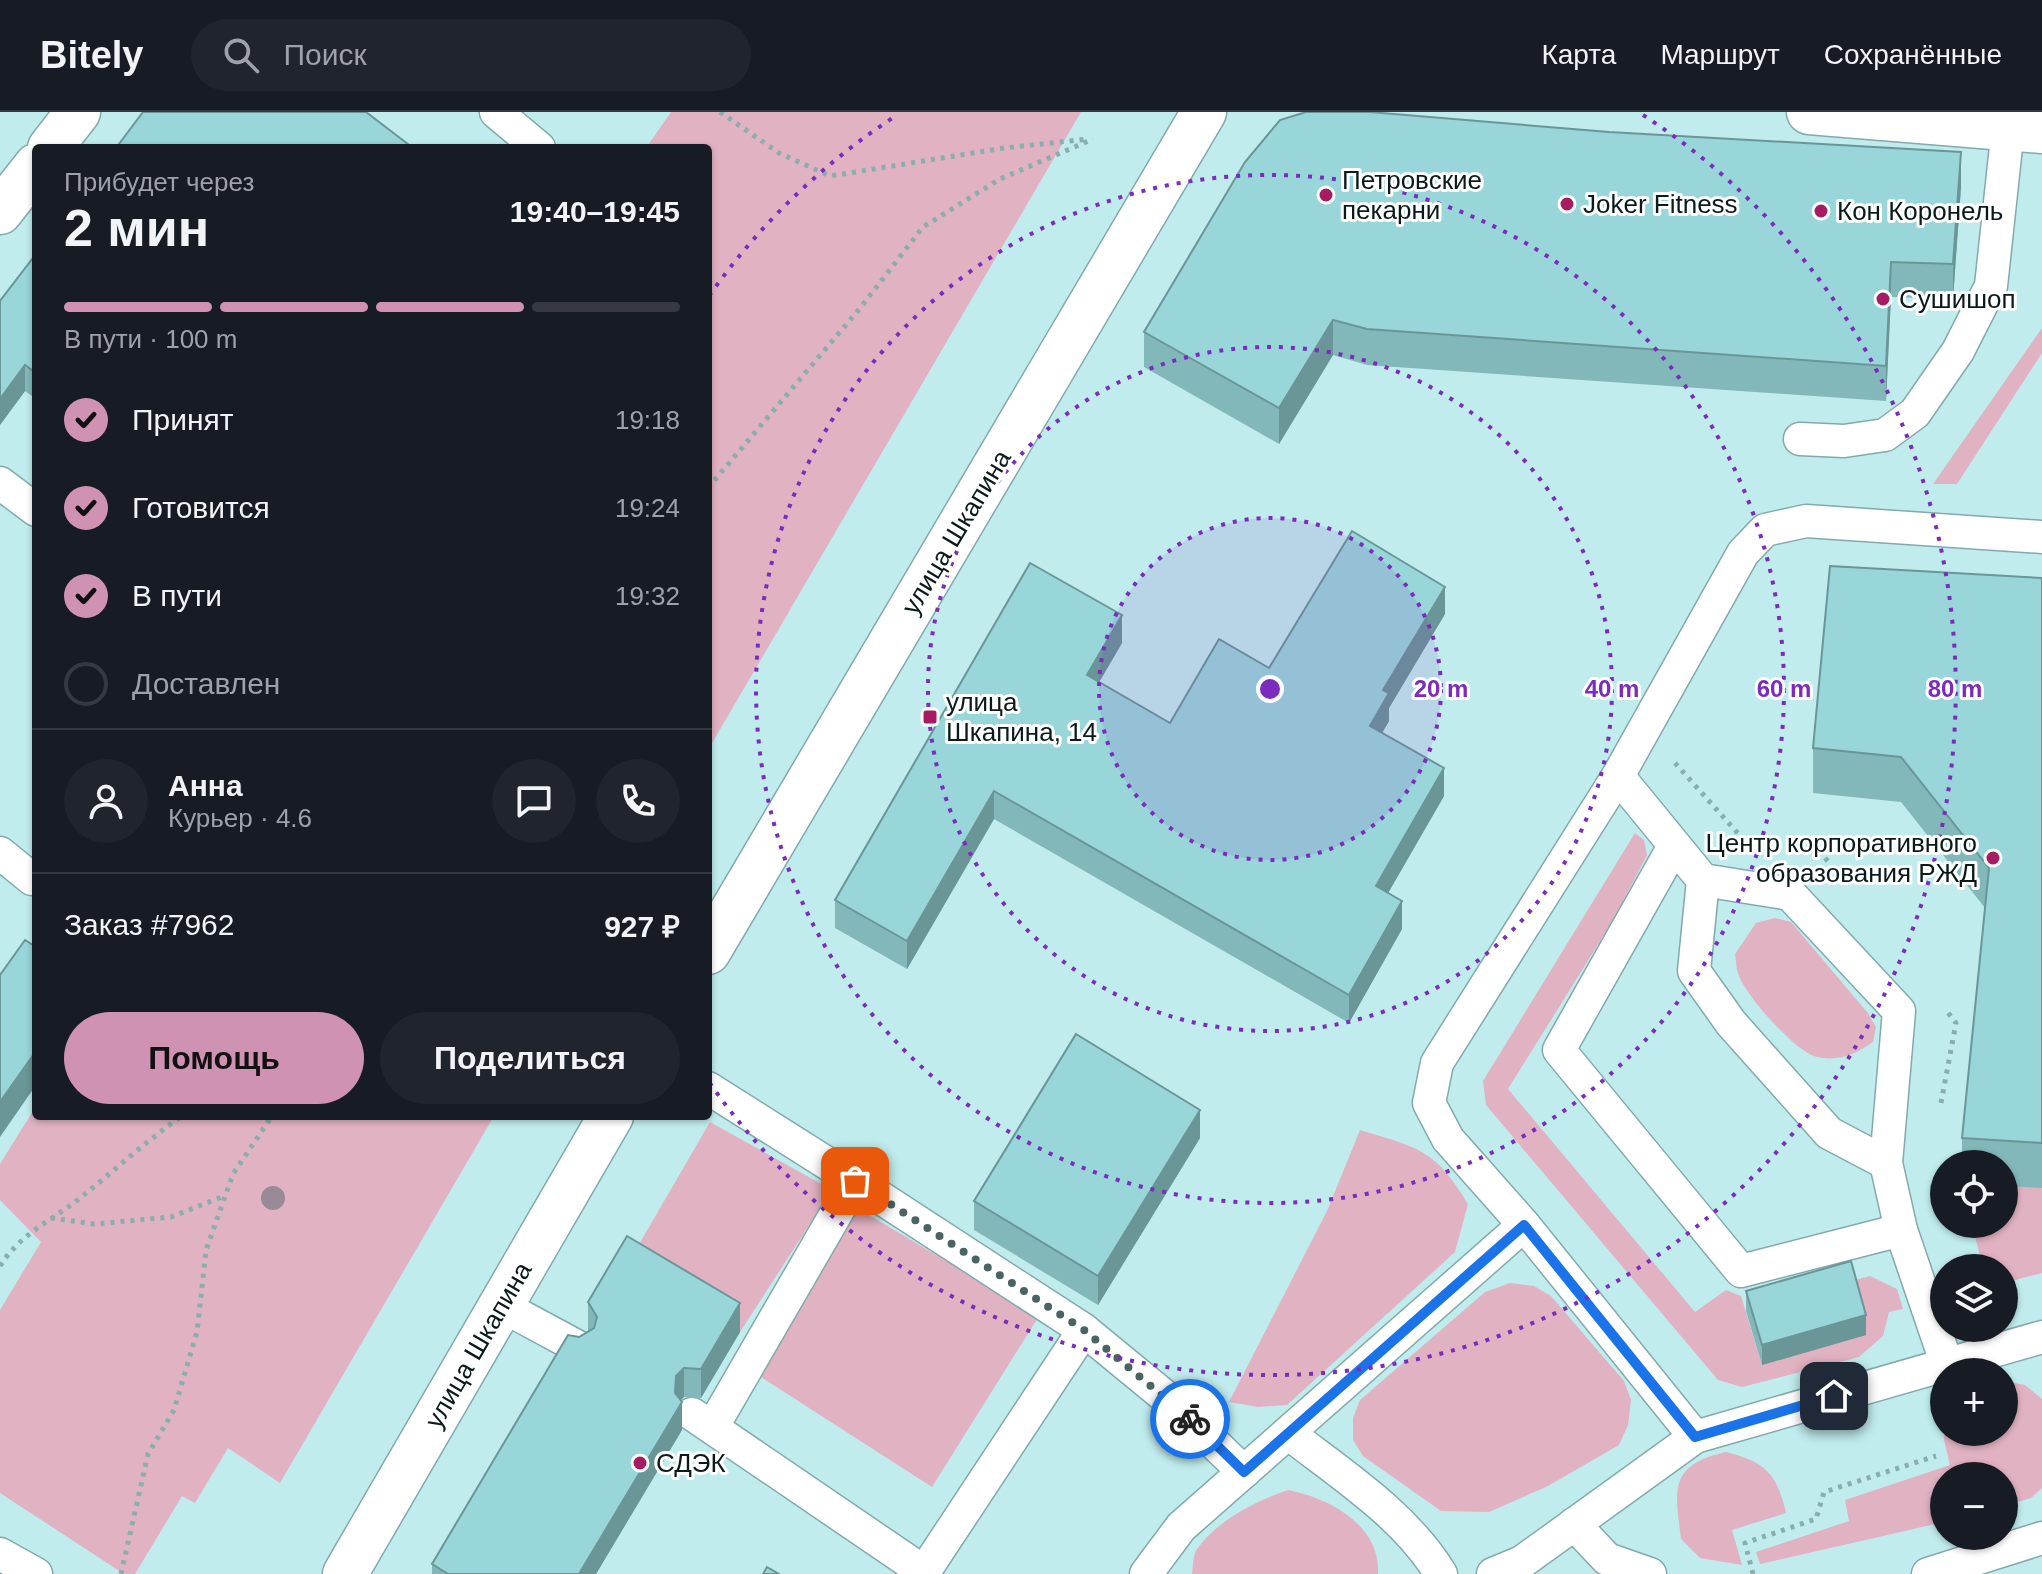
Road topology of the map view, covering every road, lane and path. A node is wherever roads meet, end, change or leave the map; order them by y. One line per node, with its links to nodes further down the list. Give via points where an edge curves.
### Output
1 (78, 112): 7 (main road)
2 (496, 112): 8 (lane)
3 (720, 112): 13 (path, via 779,153 830,176 1093,139 1000,179 923,227)
4 (1204, 112): 21 (main road, улица Шкапина)
5 (1809, 112): 6 (main road)
6 (2025, 130): 11 (lane, via 1991,286 1958,351 1915,413 1885,435 1844,441)
7 (53, 144)
8 (534, 144)
9 (32, 171): 10 (main road)
10 (0, 212)
11 (1800, 439)
12 (0, 483): 14 (lane)
13 (712, 483)
14 (32, 507)
15 (2042, 537): 16 (lane, via 1806,521 1765,530 1743,553)
16 (1618, 776): 17 (lane); 30 (lane, via 1437,1063 1429,1103 1448,1139)
17 (1674, 846): 20 (lane); 31 (lane, via 1559,1050 1741,1271)
18 (0, 853): 19 (lane)
19 (32, 879)
20 (1703, 880): 26 (lane, via 1694,971 1731,1023 1829,1133); 26 (lane, via 1790,894 1899,1011)
21 (712, 945)
22 (712, 1091): 27 (lane)
23 (177, 1120): 29 (path)
24 (269, 1120): 28 (path)
25 (609, 1120): 33 (main road, улица Шкапина)
26 (1886, 1163): 31 (lane)
27 (855, 1181): 34 (lane); 34 (lane, via 702,1420 924,1572)
28 (225, 1195): 29 (path, via 171,1217 94,1224); 48 (path, via 206,1250 197,1332 174,1410 148,1454)
29 (51, 1218): 32 (path, via 15,1243)
30 (1524, 1225): 40 (lane); 41 (lane)
31 (1901, 1230): 37 (lane)
32 (0, 1266)
33 (502, 1306): 36 (lane); 49 (main road, улица Шкапина)
34 (1084, 1330): 43 (lane)
35 (2042, 1337): 38 (lane)
36 (578, 1347)
37 (1945, 1358)
38 (1961, 1358)
39 (1930, 1367): 41 (lane)
40 (1288, 1433): 43 (lane); 51 (lane, via 1394,1517)
41 (1695, 1437): 44 (lane)
42 (1936, 1456): 54 (path, via 1824,1492 1816,1519 1745,1543)
43 (1244, 1472): 50 (lane, via 1181,1527)
44 (1574, 1524): 52 (lane, via 1522,1562); 53 (lane, via 1607,1559)
45 (2042, 1538): 55 (lane)
46 (0, 1554): 47 (lane)
47 (36, 1574)
48 (121, 1574)
49 (345, 1574)
50 (1146, 1574)
51 (1441, 1574)
52 (1493, 1574)
53 (1650, 1574)
54 (1753, 1574)
55 (1928, 1574)

